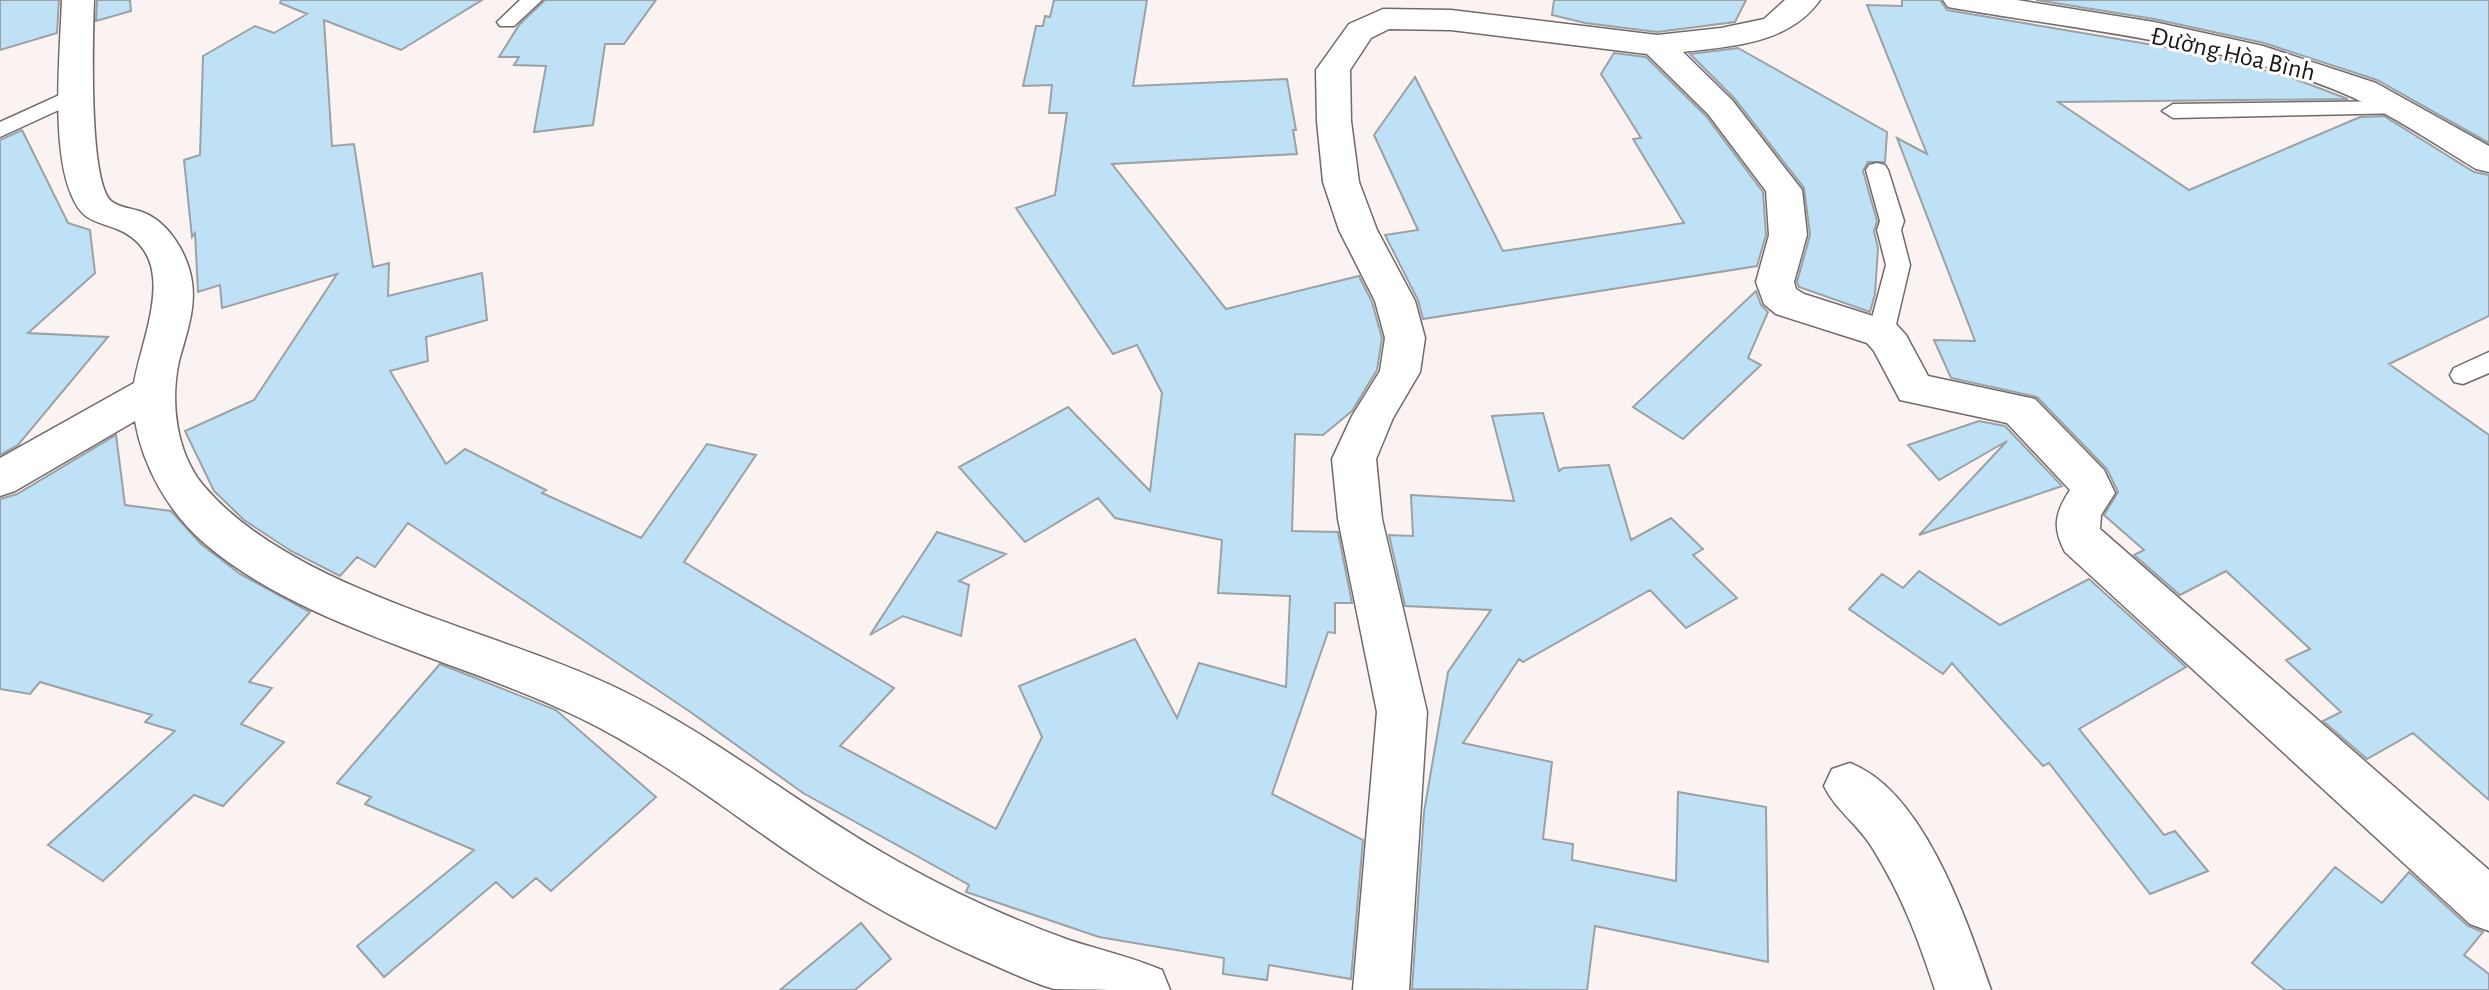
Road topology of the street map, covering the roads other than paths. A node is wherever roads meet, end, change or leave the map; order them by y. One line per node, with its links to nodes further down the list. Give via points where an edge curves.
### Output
1 (78, 0): 8 (street)
2 (532, 0): 6 (lane)
3 (1804, 0): 7 (street, via 1775,26)
4 (1959, 0): 5 (street, Đường Hòa Bình)
5 (2018, 5): 9 (street, Đường Hòa Bình, via 2236,50 2347,83)
6 (507, 22)
7 (1657, 45): 14 (street, via 1720,107 1784,190 1788,235 1775,282 1778,295 1790,304); 22 (street, via 1451,20 1383,19 1360,31 1333,70 1341,182 1358,230 1395,301 1405,338 1400,372 1354,459 1360,519 1402,712)
8 (77, 93): 11 (lane); 17 (street, via 86,190 99,211 135,223 168,258 173,289)
9 (2399, 108): 10 (lane); 12 (street, Đường Hòa Bình)
10 (2173, 111)
11 (0, 130)
12 (2489, 161)
13 (1877, 170): 14 (lane, via 1898,265)
14 (1881, 333): 20 (street, via 1915,389 2028,415 2089,482 2093,493 2076,519 2081,539)
15 (2489, 361): 16 (lane)
16 (2463, 375)
17 (153, 391): 18 (street); 21 (street, via 160,443 186,495 225,536 301,580 572,690 645,727 852,864 943,912 1044,957)
18 (0, 479)
19 (1850, 786): 23 (street, via 1890,828 1934,905)
20 (2489, 905)
21 (1142, 990)
22 (1381, 990)
23 (1963, 990)

